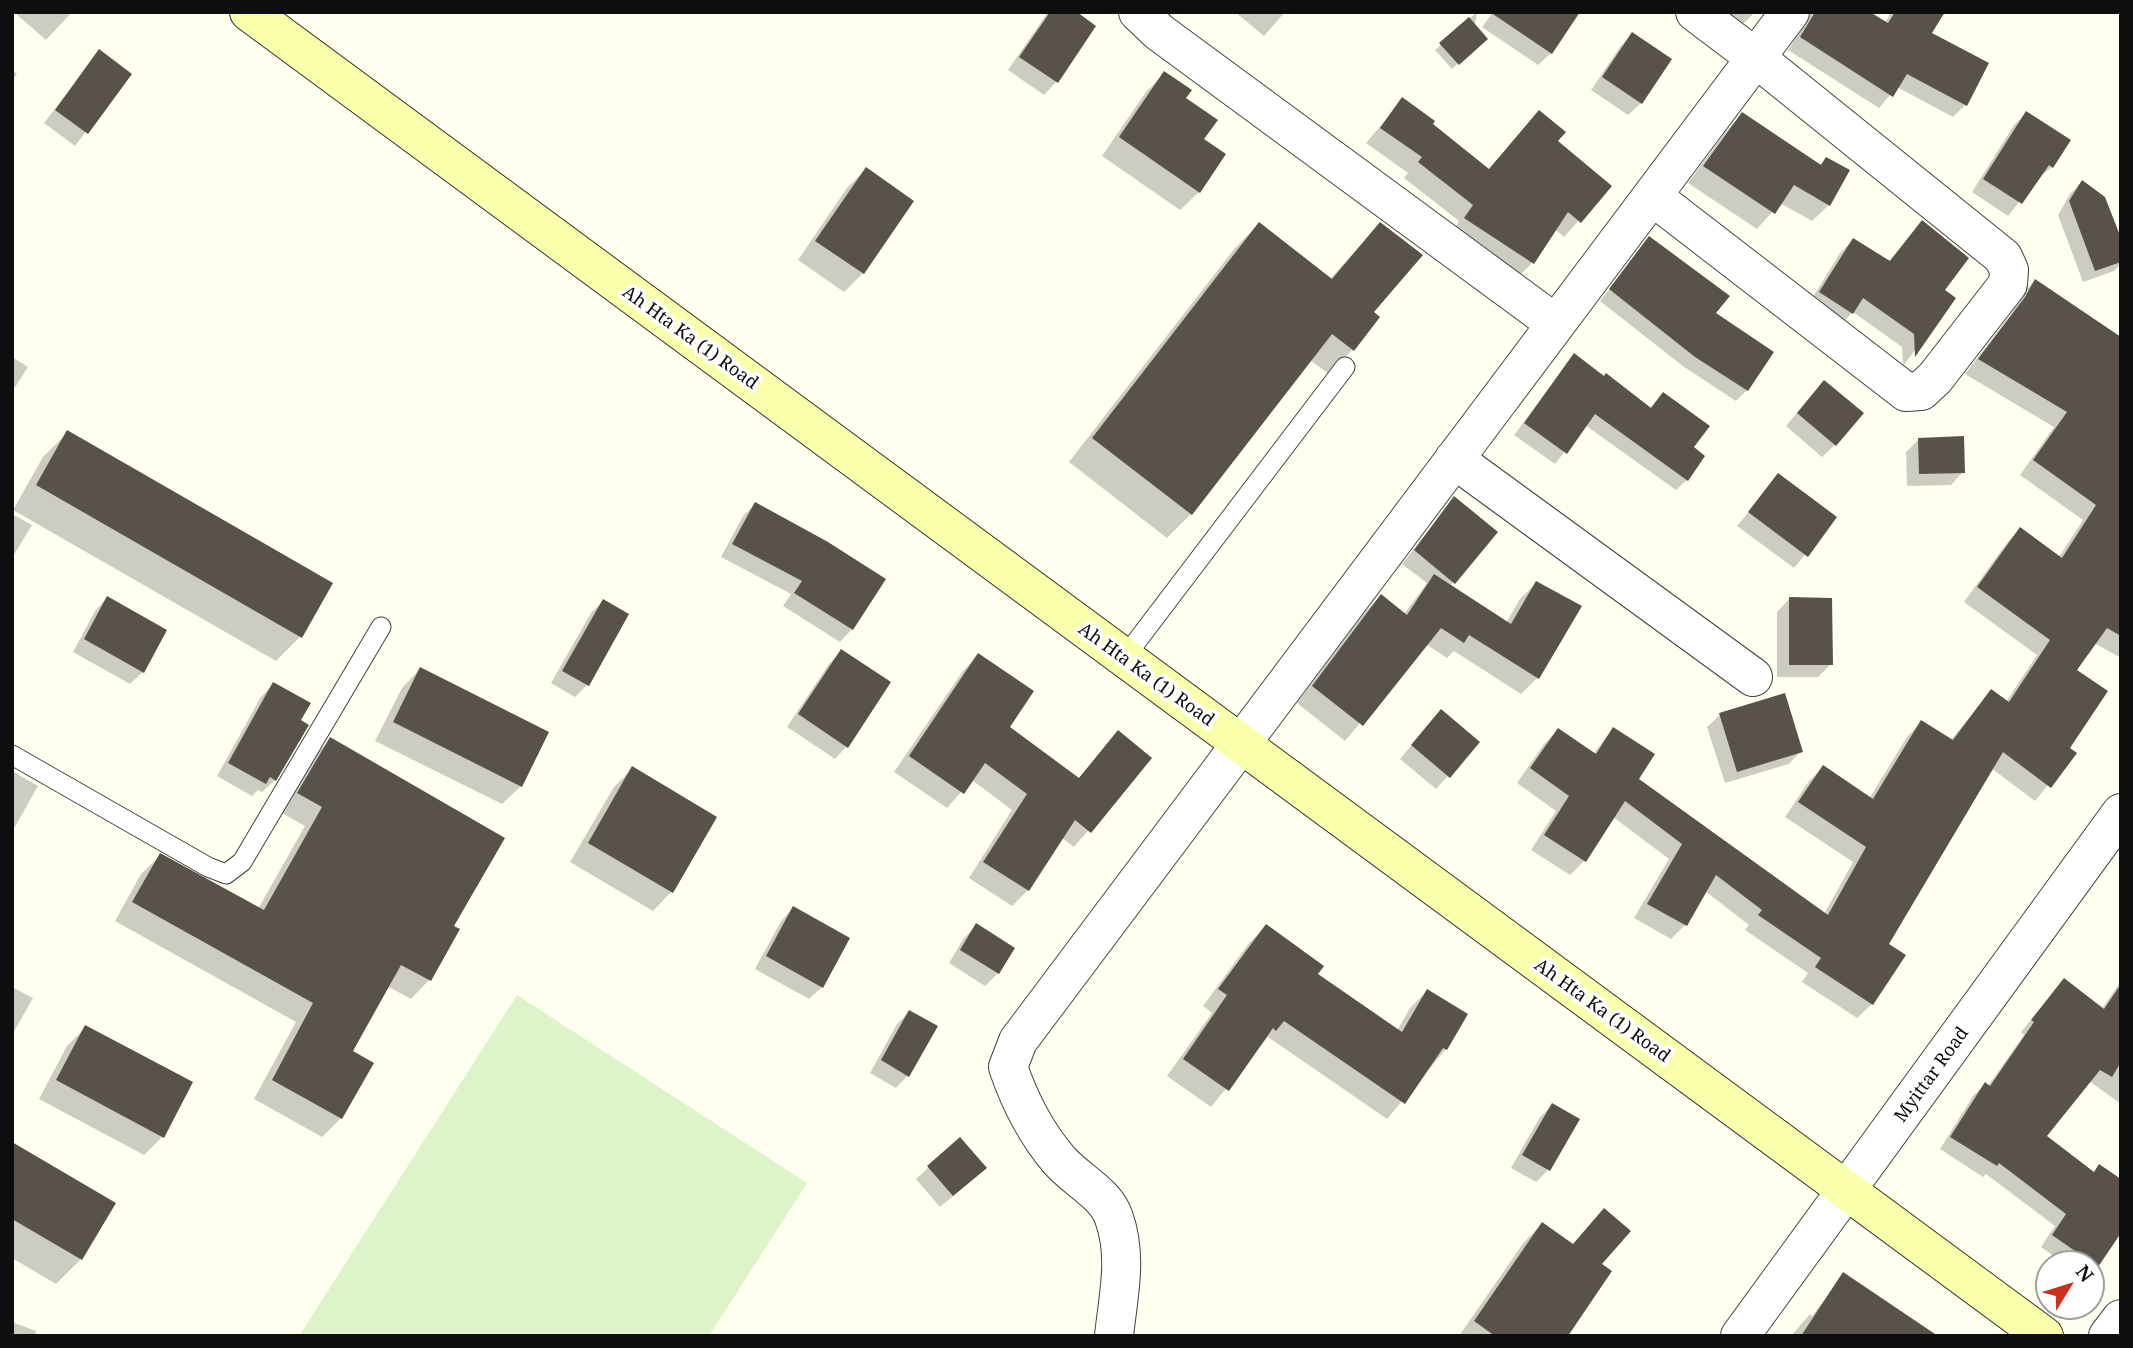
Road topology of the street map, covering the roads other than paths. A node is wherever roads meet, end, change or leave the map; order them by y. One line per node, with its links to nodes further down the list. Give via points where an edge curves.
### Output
1 (249, 12): 11 (street, Ah Hta Ka (1) Road)
2 (1138, 12): 7 (street)
3 (1695, 12): 5 (street)
4 (1790, 12): 5 (street)
5 (1756, 58): 6 (street); 6 (street, via 2003,257 2009,270 2008,284 1935,378 1920,391 1906,392)
6 (1652, 196): 7 (street)
7 (1556, 324): 9 (street)
8 (1345, 367): 11 (lane)
9 (1454, 459): 12 (street); 13 (street)
10 (381, 627): 14 (lane, via 242,862 226,874)
11 (1124, 659): 13 (street, Ah Hta Ka (1) Road)
12 (1753, 677)
13 (1241, 746): 16 (street, Ah Hta Ka (1) Road); 18 (street, via 1018,1041 1008,1067 1034,1127 1061,1162 1109,1205 1115,1220 1123,1261)
14 (12, 755)
15 (2121, 813): 16 (street, Myittar Road)
16 (1847, 1192): 19 (street, Myittar Road); 20 (street, Ah Hta Ka (1) Road)
17 (2121, 1318): 21 (street)
18 (1114, 1336)
19 (1740, 1336)
20 (2045, 1336)
21 (2108, 1336)

